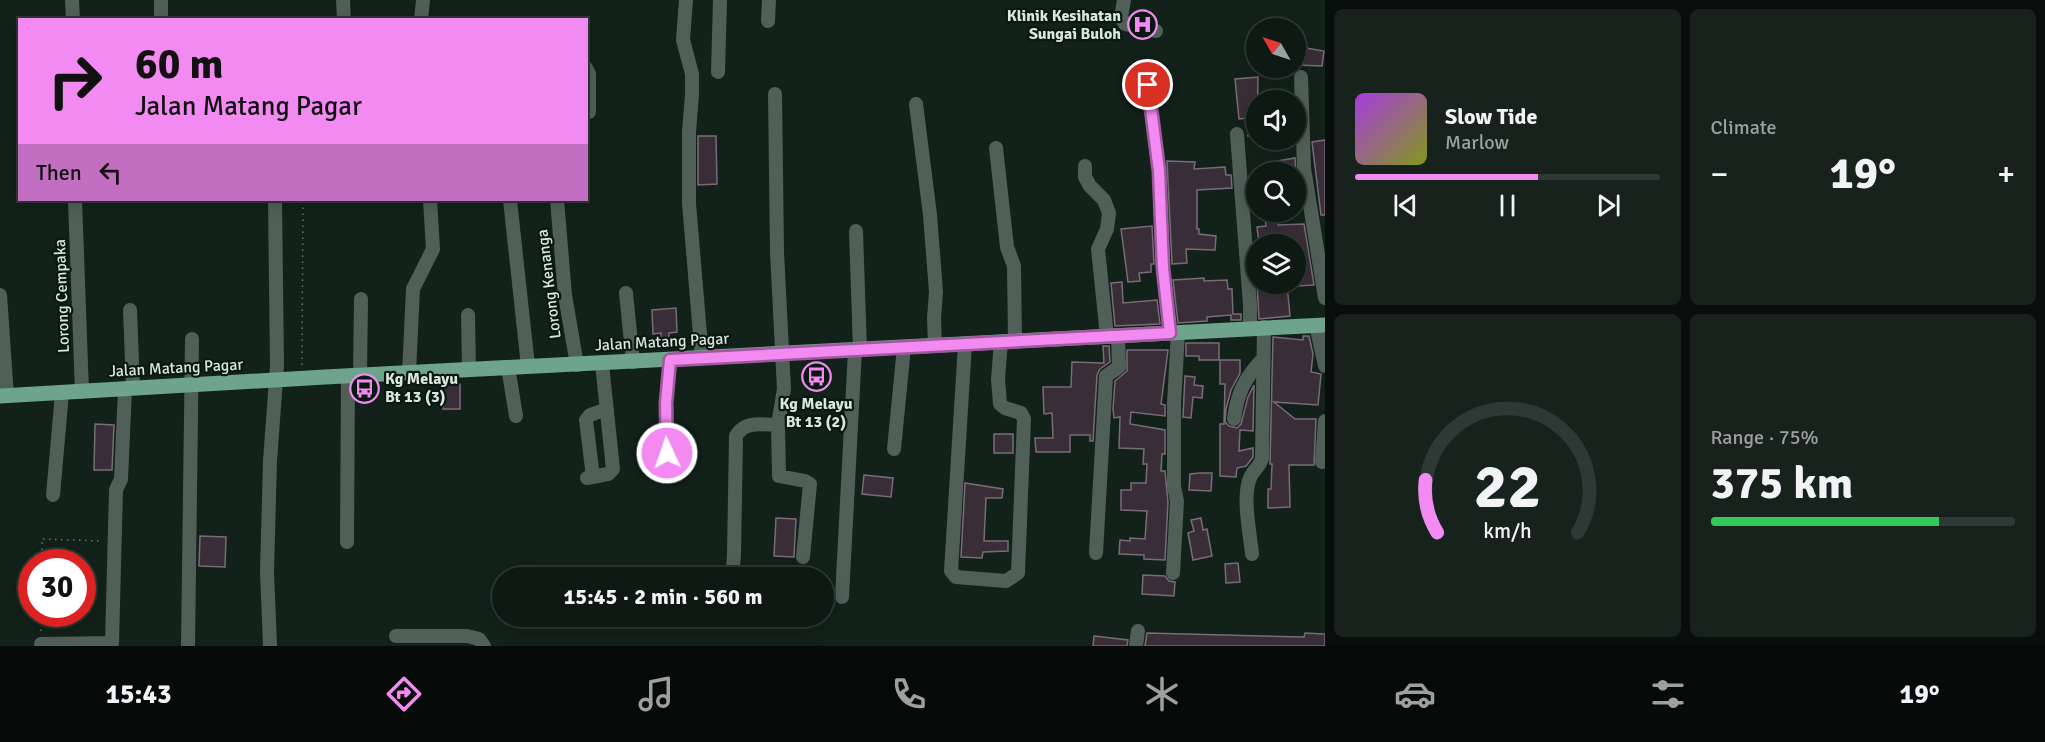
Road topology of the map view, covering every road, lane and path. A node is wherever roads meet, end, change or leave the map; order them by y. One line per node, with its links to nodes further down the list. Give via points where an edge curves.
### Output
1 (72, 0): 9 (street)
2 (161, 0): 10 (street)
3 (343, 0): 11 (street)
4 (423, 0): 12 (street)
5 (686, 0): 49 (street, via 683,40 692,74 689,203)
6 (720, 0): 16 (street)
7 (769, 0): 13 (street)
8 (1124, 0): 14 (street, via 1121,17 1125,24)
9 (73, 18)
10 (161, 18)
11 (344, 18)
12 (421, 18)
13 (768, 21)
14 (1156, 31)
15 (588, 72): 21 (street)
16 (718, 72)
17 (1301, 78): 34 (street, via 1304,168)
18 (1148, 85): 40 (street, via 1159,171 1163,268)
19 (775, 94): 48 (street)
20 (916, 105): 45 (street, via 930,215)
21 (589, 112)
22 (1237, 134): 39 (street, via 1250,305)
23 (996, 148): 43 (street, via 1007,247 1014,266)
24 (1084, 166): 41 (street, via 1089,186 1104,200 1109,213 1098,249)
25 (75, 201): 65 (street, Lorong Cempaka)
26 (274, 201): 62 (street)
27 (303, 201): 61 (path)
28 (430, 201): 59 (street, via 433,249 413,289)
29 (510, 201): 55 (street)
30 (556, 201): 53 (street, Lorong Kenanga, via 565,295)
31 (856, 231): 47 (street)
32 (626, 293): 52 (street)
33 (0, 295): 67 (street)
34 (1325, 298)
35 (361, 299): 60 (street)
36 (130, 310): 64 (street)
37 (468, 315): 58 (street)
38 (1320, 325): 39 (main road, Jalan Matang Pagar); 56 (street)
39 (1257, 328): 40 (main road, Jalan Matang Pagar); 50 (street)
40 (1174, 332): 41 (main road, Jalan Matang Pagar); 84 (street, via 1177,501)
41 (1113, 336): 43 (main road, Jalan Matang Pagar); 80 (street, via 1119,367 1106,376)
42 (192, 339): 63 (street)
43 (1008, 341): 44 (main road, Jalan Matang Pagar); 44 (street, via 998,379 1000,404 1021,413 1024,419 1018,573 1006,581 956,577 951,571)
44 (965, 344): 45 (main road, Jalan Matang Pagar)
45 (935, 345): 46 (main road, Jalan Matang Pagar)
46 (904, 347): 47 (main road, Jalan Matang Pagar); 73 (street)
47 (857, 350): 48 (main road, Jalan Matang Pagar); 85 (street)
48 (783, 354): 49 (main road, Jalan Matang Pagar); 72 (street, via 784,389)
49 (702, 358): 51 (main road, Jalan Matang Pagar)
50 (1263, 359): 70 (street, via 1245,380 1236,400); 81 (street, via 1262,458 1249,480 1248,496)
51 (670, 360): 52 (main road, Jalan Matang Pagar); 74 (street)
52 (633, 362): 54 (main road, Jalan Matang Pagar)
53 (577, 364): 54 (main road, Jalan Matang Pagar); 55 (main road, Jalan Matang Pagar)
54 (602, 364): 68 (street)
55 (528, 366): 57 (main road, Jalan Matang Pagar)
56 (1325, 366)
57 (508, 367): 58 (main road, Jalan Matang Pagar); 69 (street)
58 (469, 369): 59 (main road, Jalan Matang Pagar)
59 (409, 373): 60 (main road, Jalan Matang Pagar)
60 (354, 376): 61 (main road, Jalan Matang Pagar); 78 (street)
61 (302, 378): 62 (main road, Jalan Matang Pagar)
62 (274, 380): 63 (main road, Jalan Matang Pagar); 91 (street, via 267,572)
63 (191, 385): 64 (main road, Jalan Matang Pagar); 90 (street)
64 (129, 389): 65 (main road, Jalan Matang Pagar); 77 (street, via 121,479 116,490)
65 (81, 392): 66 (main road, Jalan Matang Pagar)
66 (62, 393): 67 (main road, Jalan Matang Pagar); 76 (street)
67 (3, 396)
68 (607, 409): 68 (street, via 586,420 590,477 608,474 613,469)
69 (516, 416)
70 (1234, 419)
71 (1325, 421): 75 (street)
72 (778, 425): 82 (street, via 779,476 810,484); 83 (street, via 746,425 736,436)
73 (894, 449)
74 (667, 453)
75 (1322, 462)
76 (53, 495)
77 (114, 541): 79 (path, via 42,539); 89 (street, via 112,643)
78 (347, 542)
79 (42, 549)
80 (1096, 553)
81 (1252, 554)
82 (803, 557)
83 (733, 567)
84 (1173, 573)
85 (842, 597)
86 (42, 627): 89 (path)
87 (1138, 631): 93 (street)
88 (396, 636): 92 (street, via 467,636 479,639)
89 (41, 644)
90 (188, 646)
91 (270, 646)
92 (484, 646)
93 (1136, 646)

